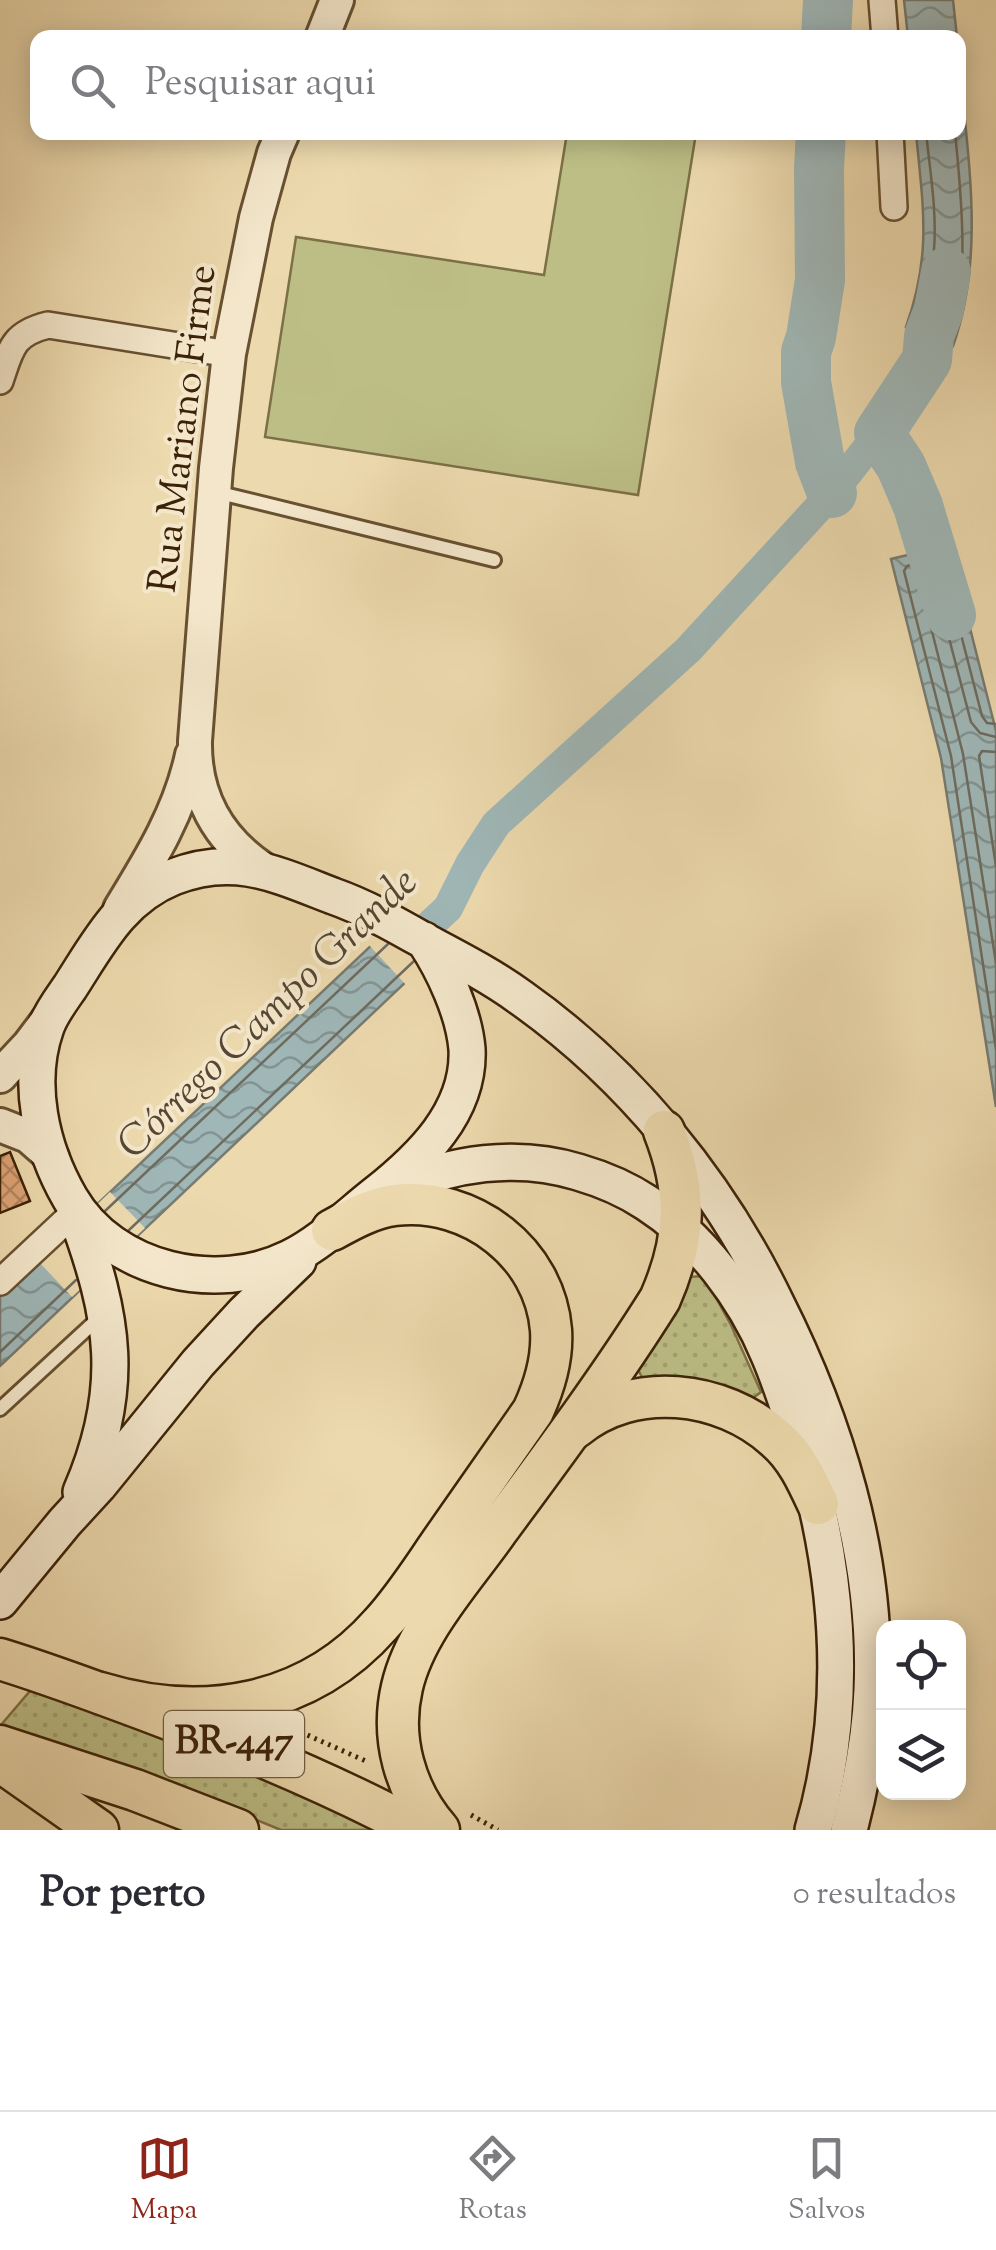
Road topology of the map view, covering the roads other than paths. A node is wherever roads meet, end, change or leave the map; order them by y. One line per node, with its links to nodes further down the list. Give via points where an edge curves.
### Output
1 (337, 0): 3 (street)
2 (882, 0): 4 (street)
3 (325, 30)
4 (884, 30)
5 (280, 140): 8 (street, Rua Mariano Firme, via 256,218)
6 (890, 140): 7 (street)
7 (894, 207)
8 (229, 354): 9 (street, via 48,325 14,343); 10 (street, Rua Mariano Firme)
9 (0, 381)
10 (214, 491): 11 (lane); 12 (street, Rua Mariano Firme)
11 (494, 560)
12 (195, 741): 13 (street, via 210,814); 14 (street, via 163,838)
13 (263, 869): 14 (main road, via 189,872 149,889); 15 (main road, via 386,918)
14 (116, 916): 16 (main road)
15 (437, 952): 19 (main road, via 559,1026); 21 (main road, via 467,1048 460,1092 426,1150)
16 (48, 1022): 17 (street); 20 (main road, via 37,1072 40,1118)
17 (0, 1076)
18 (0, 1124): 20 (street)
19 (664, 1131): 24 (main road, via 679,1178); 41 (main road, via 717,1200 776,1301 819,1403 852,1508 869,1598 872,1688)
20 (52, 1156): 22 (main road)
21 (370, 1199): 23 (main road); 24 (main road, via 455,1167 542,1164 624,1189)
22 (77, 1212): 23 (main road, via 123,1250 197,1275 274,1265); 25 (street); 26 (main road)
23 (332, 1230): 30 (main road, via 221,1338); 33 (main road, via 396,1205 439,1207 480,1222 514,1248 539,1284 551,1326 548,1370 533,1411 398,1604 330,1668 289,1689 227,1706 162,1708)
24 (681, 1230): 28 (main road, via 660,1299); 29 (main road, via 719,1271 769,1353)
25 (0, 1282)
26 (106, 1311): 27 (lane); 30 (main road, via 110,1366 104,1420)
27 (0, 1409)
28 (568, 1434): 29 (main road, via 625,1402 670,1396 714,1403 778,1440); 39 (main road, via 417,1645 401,1689 403,1763)
29 (818, 1504): 40 (main road, via 836,1667 834,1719)
30 (65, 1522): 31 (main road)
31 (0, 1600)
32 (0, 1659): 33 (main road, BR-447)
33 (100, 1694): 38 (main road, BR-447, via 225,1740)
34 (0, 1746): 37 (main road, BR-447)
35 (0, 1761): 36 (main road)
36 (98, 1830)
37 (238, 1830)
38 (418, 1830)
39 (438, 1830)
40 (813, 1830)
41 (849, 1830)

